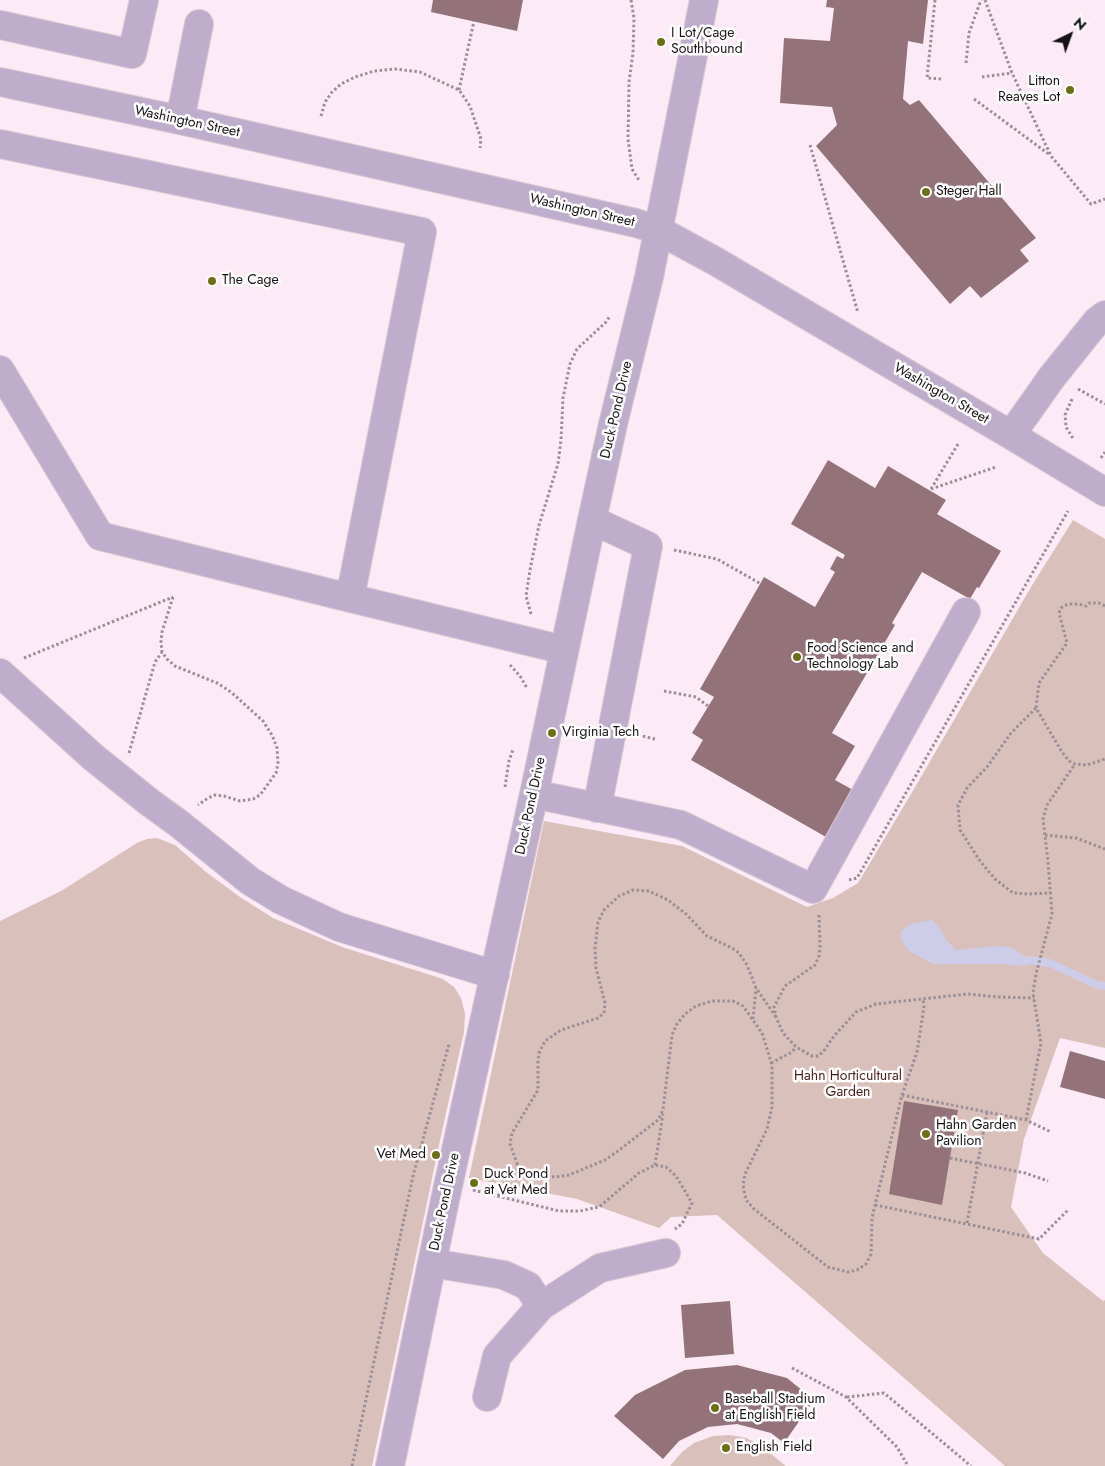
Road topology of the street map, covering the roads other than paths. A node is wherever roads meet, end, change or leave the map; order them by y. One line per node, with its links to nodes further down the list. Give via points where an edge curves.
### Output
1 (144, 0): 4 (street, via 132,54)
2 (704, 0): 8 (street, Duck Pond Drive)
3 (199, 24): 6 (street)
4 (0, 25)
5 (0, 82): 6 (street, Washington Street)
6 (180, 120): 8 (street, Washington Street)
7 (0, 144): 14 (street, via 422,232)
8 (658, 230): 11 (street, Washington Street); 13 (street, Duck Pond Drive)
9 (1105, 315): 11 (street, via 1052,377)
10 (0, 370): 14 (street, via 100,536)
11 (1011, 435): 12 (street, Washington Street)
12 (1105, 492)
13 (592, 520): 16 (street, Duck Pond Drive); 19 (street, via 648,546)
14 (350, 598): 16 (street)
15 (966, 612): 19 (street, via 813,889 681,825)
16 (564, 650): 18 (street, Duck Pond Drive)
17 (11, 666): 20 (street, via 93,757 250,881 339,927)
18 (534, 794): 19 (street); 20 (street, Duck Pond Drive)
19 (597, 808)
20 (495, 974): 22 (street, Duck Pond Drive)
21 (666, 1243): 23 (street, via 600,1268)
22 (432, 1263): 23 (street, via 504,1275 528,1286); 25 (street, Duck Pond Drive)
23 (540, 1306): 24 (street, via 497,1356)
24 (487, 1397)
25 (390, 1466)

